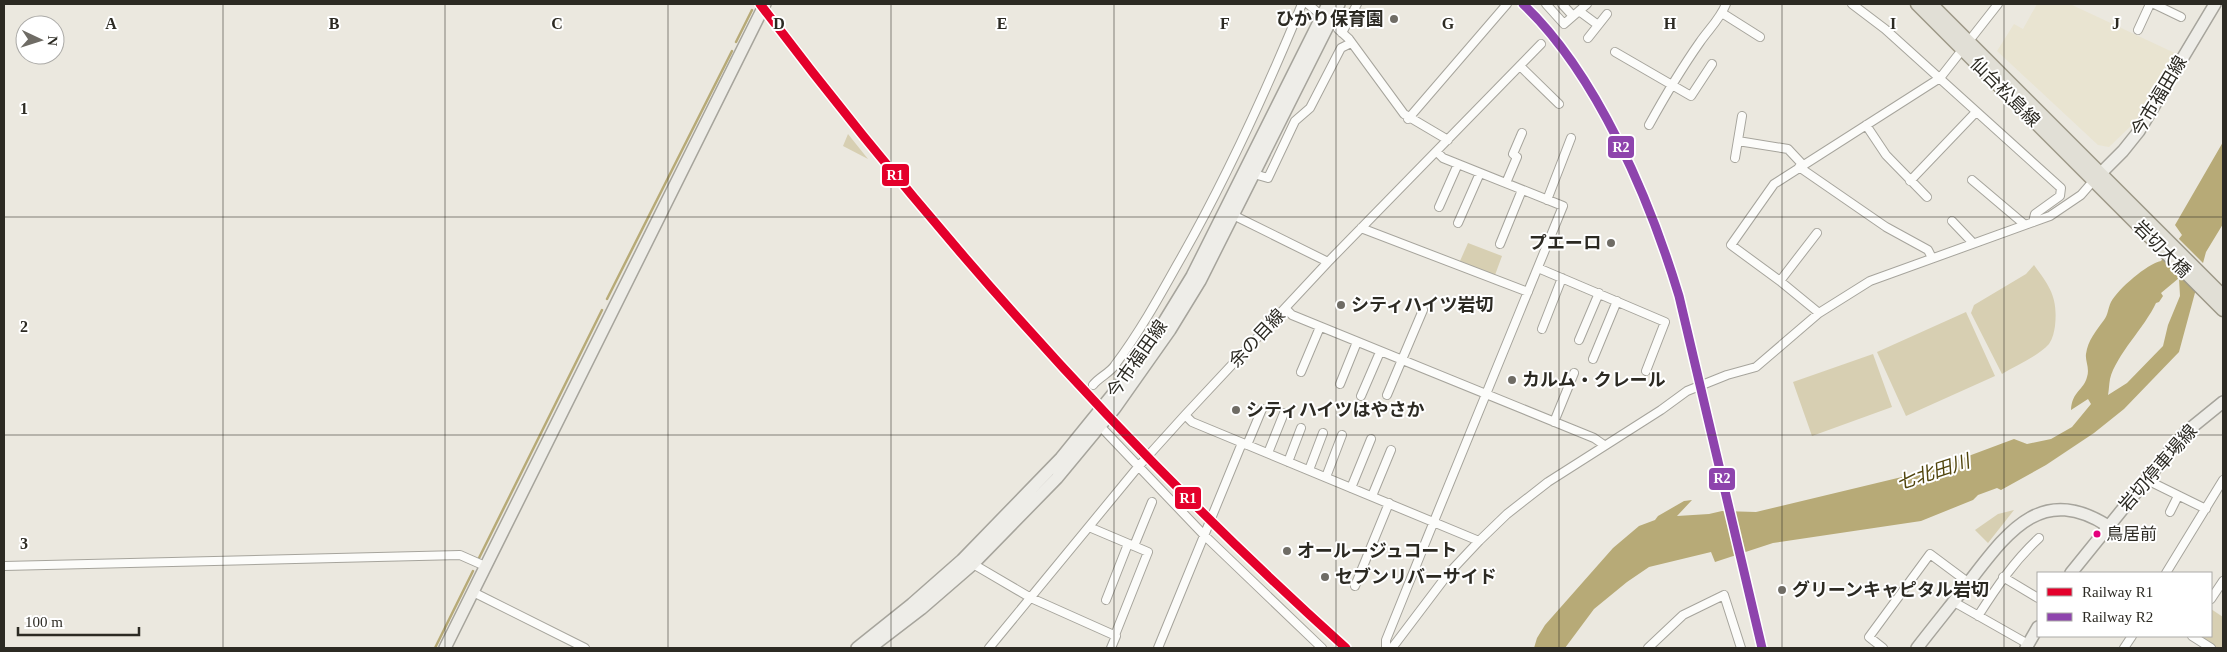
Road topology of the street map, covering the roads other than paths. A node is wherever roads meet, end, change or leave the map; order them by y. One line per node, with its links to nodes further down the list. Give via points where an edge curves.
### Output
1 (765, 4): 134 (main road)
2 (1302, 4): 92 (street, via 1249,129 1193,237 1151,313 1114,368)
3 (1308, 4): 18 (street)
4 (1328, 4): 155 (main road, 今市福田線, via 1192,276 1117,389 1061,458 962,560)
5 (1339, 4): 50 (main road, 今市福田線)
6 (1357, 4): 27 (street, via 1340,31)
7 (1508, 4): 38 (street)
8 (1546, 4): 20 (street, via 1564,24)
9 (1562, 4): 20 (street)
10 (1587, 4): 20 (street)
11 (1726, 4): 19 (street)
12 (1852, 4): 33 (street)
13 (1916, 4): 29 (main road, 仙台松島線)
14 (1931, 4): 29 (main road, 仙台松島線)
15 (1998, 4): 29 (street)
16 (2152, 4): 22 (street); 24 (street)
17 (2215, 4): 52 (main road, 今市福田線, via 2139,131)
18 (1315, 10)
19 (1722, 13): 26 (street); 34 (street)
20 (1576, 14): 23 (street)
21 (1607, 14): 23 (street)
22 (2181, 17)
23 (1598, 25): 25 (street)
24 (2138, 30)
25 (1588, 38)
26 (1760, 38)
27 (1351, 43): 38 (street); 50 (street, via 1341,48 1310,108 1295,121 1268,178)
28 (1541, 44): 32 (street, 余の目線)
29 (1966, 45): 33 (street); 52 (main road, 仙台松島線)
30 (1615, 52): 34 (street)
31 (1712, 64): 34 (street, via 1691,96)
32 (1520, 66): 35 (street); 43 (street, 余の目線)
33 (1940, 78): 36 (street); 40 (street)
34 (1672, 83): 39 (street)
35 (1559, 104)
36 (1976, 112): 53 (street); 61 (street, via 2061,188 2060,196 2035,214)
37 (1742, 116): 44 (street)
38 (1408, 119): 43 (street)
39 (1649, 124)
40 (1866, 125): 48 (street); 53 (street, via 1886,155)
41 (1522, 133): 54 (street, via 1513,154 1517,157)
42 (1571, 138): 57 (street)
43 (1448, 140): 45 (street, 余の目線)
44 (1738, 141): 46 (street); 48 (street, via 1788,149)
45 (1439, 154): 47 (street); 64 (street, 余の目線)
46 (1735, 158)
47 (1458, 164): 49 (street); 58 (street)
48 (1801, 166): 68 (street, via 1886,227 1928,250); 72 (street, via 1774,184 1731,245)
49 (1480, 173): 54 (street); 62 (street)
50 (1254, 174): 59 (main road, 今市福田線)
51 (1972, 180): 63 (street)
52 (2101, 180): 61 (street, via 2064,208); 75 (main road, 岩切大橋); 78 (main road, 岩切大橋)
53 (1910, 181): 56 (street)
54 (1506, 183): 55 (street)
55 (1522, 190): 57 (street); 67 (street)
56 (1927, 197)
57 (1547, 200): 70 (street, via 1563,206)
58 (1439, 207)
59 (1233, 215): 69 (street); 101 (main road, 今市福田線, via 1200,281 1170,330)
60 (1952, 221): 66 (street)
61 (2033, 222): 63 (street)
62 (1458, 223)
63 (2024, 224): 66 (street)
64 (1365, 230): 69 (street, 余の目線); 73 (street)
65 (1817, 233): 72 (street)
66 (1973, 243): 68 (street)
67 (1500, 244)
68 (1932, 258): 80 (street, via 1870,281)
69 (1328, 262): 79 (street, 余の目線)
70 (1538, 268): 71 (street); 73 (street)
71 (1562, 278): 74 (street); 82 (street)
72 (1780, 281): 80 (street)
73 (1528, 292): 95 (street)
74 (1599, 293): 76 (street); 83 (street)
75 (2223, 296)
76 (1617, 301): 86 (street); 88 (street, via 1665,322)
77 (1423, 310): 87 (street)
78 (2223, 310)
79 (1288, 311): 81 (street); 99 (street, 余の目線)
80 (1819, 313): 107 (street, via 1756,367 1687,391)
81 (1320, 327): 84 (street); 89 (street)
82 (1542, 329)
83 (1579, 340)
84 (1357, 342): 85 (street); 91 (street)
85 (1380, 352): 87 (street); 94 (street)
86 (1593, 359)
87 (1402, 361): 93 (street); 95 (street)
88 (1646, 371)
89 (1301, 372)
90 (1574, 373): 100 (street)
91 (1340, 384)
92 (1093, 385)
93 (1388, 395)
94 (1361, 396)
95 (1487, 396): 100 (street); 125 (street)
96 (2223, 402): 114 (main road, 岩切停車場線, via 2186,432)
97 (1262, 409): 106 (street)
98 (1284, 414): 109 (street)
99 (1188, 418): 106 (street); 111 (street, 余の目線)
100 (1554, 422): 107 (street)
101 (1100, 426): 111 (street); 132 (main road, 今市福田線, via 1057,478)
102 (1301, 428): 110 (street)
103 (1323, 434): 112 (street)
104 (1342, 435): 113 (street)
105 (1371, 439): 116 (street)
106 (1244, 444): 109 (street); 128 (street)
107 (1604, 445): 130 (street, via 1548,482)
108 (1391, 450): 117 (street)
109 (1268, 453): 110 (street)
110 (1288, 462): 112 (street)
111 (1138, 466): 127 (street, 余の目線); 128 (street)
112 (1309, 470): 113 (street)
113 (1326, 477): 116 (street)
114 (2147, 480): 118 (street); 126 (main road, 岩切停車場線)
115 (2223, 480): 119 (street)
116 (1351, 488): 117 (street)
117 (1372, 496): 122 (street)
118 (2178, 496): 123 (street); 124 (street)
119 (2215, 496): 120 (street); 123 (street)
120 (2223, 499)
121 (1152, 502): 131 (street)
122 (1389, 503): 125 (street); 140 (street)
123 (2206, 508): 136 (street)
124 (2170, 512)
125 (1433, 522): 130 (street); 161 (street, via 1386,640)
126 (2108, 526): 135 (main road); 139 (main road, 岩切停車場線, via 2084,513 2061,510 2037,513 2000,541)
127 (1089, 527): 131 (street); 143 (street, 余の目線)
128 (1204, 535): 159 (street); 160 (street)
129 (2039, 538): 137 (street)
130 (1479, 541): 162 (street, via 1448,574)
131 (1131, 545): 145 (street); 149 (street, via 1148,552)
132 (972, 564): 143 (street); 156 (main road, 今市福田線)
133 (4, 566): 134 (street, via 460,555)
134 (486, 566): 141 (main road)
135 (2072, 572)
136 (2167, 572)
137 (2003, 577): 142 (street); 147 (street)
138 (2223, 581): 144 (street)
139 (1968, 583): 146 (main road, 岩切停車場線); 165 (street, via 1930,554 1869,637)
140 (1355, 586)
141 (473, 592): 153 (main road); 154 (street)
142 (2037, 597)
143 (1031, 598): 149 (street); 157 (street, 余の目線)
144 (2212, 598)
145 (1106, 600)
146 (1954, 602): 147 (street); 166 (main road, 岩切停車場線)
147 (1978, 616): 152 (street)
148 (2037, 629): 152 (main road)
149 (1115, 635): 158 (street)
150 (2131, 637): 167 (street)
151 (2194, 637): 168 (street)
152 (2027, 646)
153 (445, 648)
154 (585, 648)
155 (857, 648)
156 (870, 648)
157 (989, 648)
158 (1111, 648)
159 (1158, 648)
160 (1322, 648)
161 (1386, 648)
162 (1392, 648)
163 (1648, 648): 164 (street, via 1683,615 1724,595)
164 (1741, 648)
165 (1883, 648)
166 (1917, 648)
167 (2124, 648)
168 (2210, 648)

